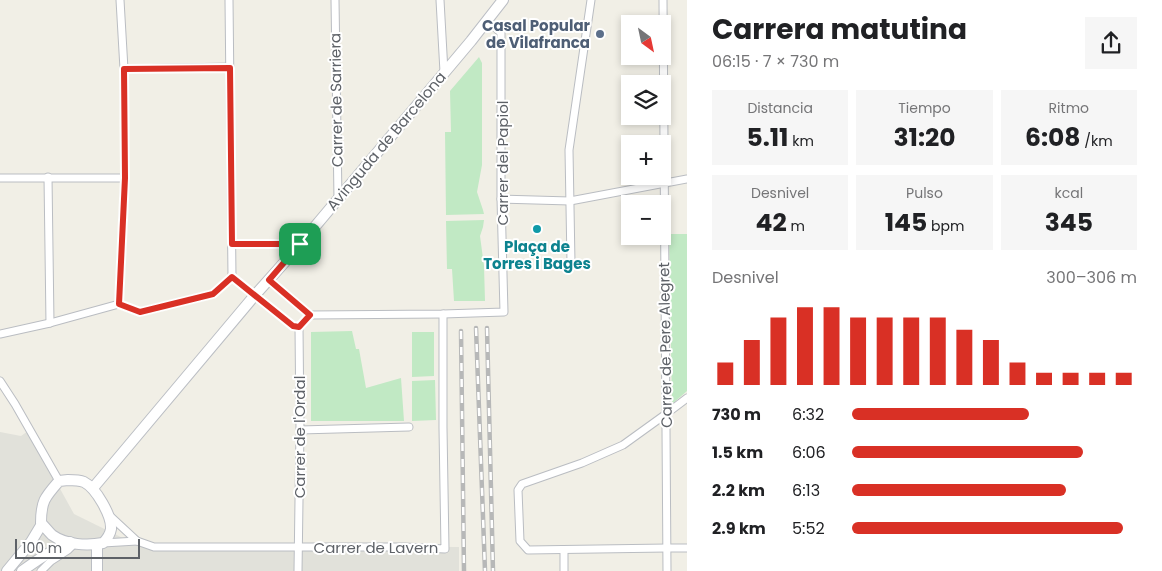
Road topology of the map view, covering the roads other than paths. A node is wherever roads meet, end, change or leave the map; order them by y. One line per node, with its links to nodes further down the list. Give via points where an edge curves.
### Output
1 (120, 0): 10 (street)
2 (229, 0): 9 (street)
3 (335, 0): 20 (street, Carrer de Sarriera)
4 (440, 0): 11 (street)
5 (503, 0): 8 (street, Avinguda de Barcelona)
6 (591, 0): 22 (street, via 569,150)
7 (662, 0): 12 (street, Carrer de Pere Alegret)
8 (487, 20): 11 (street, Avinguda de Barcelona); 21 (street, Carrer del Papiol, via 502,33)
9 (230, 68): 10 (street); 23 (street)
10 (124, 69): 15 (street)
11 (444, 72): 20 (street, Avinguda de Barcelona)
12 (663, 135)
13 (48, 177): 14 (street); 15 (street); 32 (street)
14 (0, 178)
15 (125, 178): 29 (street)
16 (687, 179): 17 (street)
17 (671, 182)
18 (653, 185): 22 (street)
19 (663, 185): 37 (street, Carrer de Pere Alegret)
20 (338, 199): 24 (street, Avinguda de Barcelona)
21 (501, 199): 22 (street); 30 (street, Carrer del Papiol, via 504,312)
22 (570, 201): 25 (street)
23 (232, 244): 24 (street); 26 (street)
24 (300, 244): 27 (street, Avinguda de Barcelona)
25 (571, 263)
26 (232, 277): 28 (street); 29 (street, via 213,294 140,312)
27 (269, 280): 28 (street, Avinguda de Barcelona); 31 (street)
28 (255, 295): 33 (street, via 293,326); 41 (street, Avinguda de Barcelona)
29 (119, 304): 32 (street)
30 (444, 314): 31 (street); 47 (street, Carrer de Lavern, via 445,549)
31 (310, 315): 33 (street)
32 (50, 323): 34 (street)
33 (299, 327): 39 (street, Carrer de l'Ordal)
34 (0, 334)
35 (0, 381): 40 (street)
36 (687, 398): 37 (street)
37 (666, 414): 48 (street, Carrer de Pere Alegret); 50 (street, via 623,445 522,484 518,490 520,541 528,550)
38 (409, 427): 39 (street)
39 (300, 430): 47 (street, Carrer de l'Ordal)
40 (58, 481): 41 (street, via 77,480); 43 (street, via 41,509)
41 (93, 488): 42 (street)
42 (107, 513): 44 (street, Carrer de Lavern); 46 (street, via 111,528 109,537)
43 (41, 525): 45 (street, via 51,534); 51 (street); 52 (street, via 33,550)
44 (137, 541): 46 (street, Carrer de Lavern); 47 (street, Carrer de Lavern, via 154,547)
45 (72, 543): 46 (street); 52 (street, via 47,553); 53 (street, via 68,550)
46 (100, 543): 54 (street)
47 (298, 548): 55 (street, Carrer de l'Ordal)
48 (667, 548): 49 (street); 50 (street); 57 (street, Carrer de Pere Alegret)
49 (687, 548)
50 (564, 550): 56 (street)
51 (7, 571)
52 (21, 571)
53 (41, 571)
54 (97, 571)
55 (298, 571)
56 (564, 571)
57 (667, 571)

